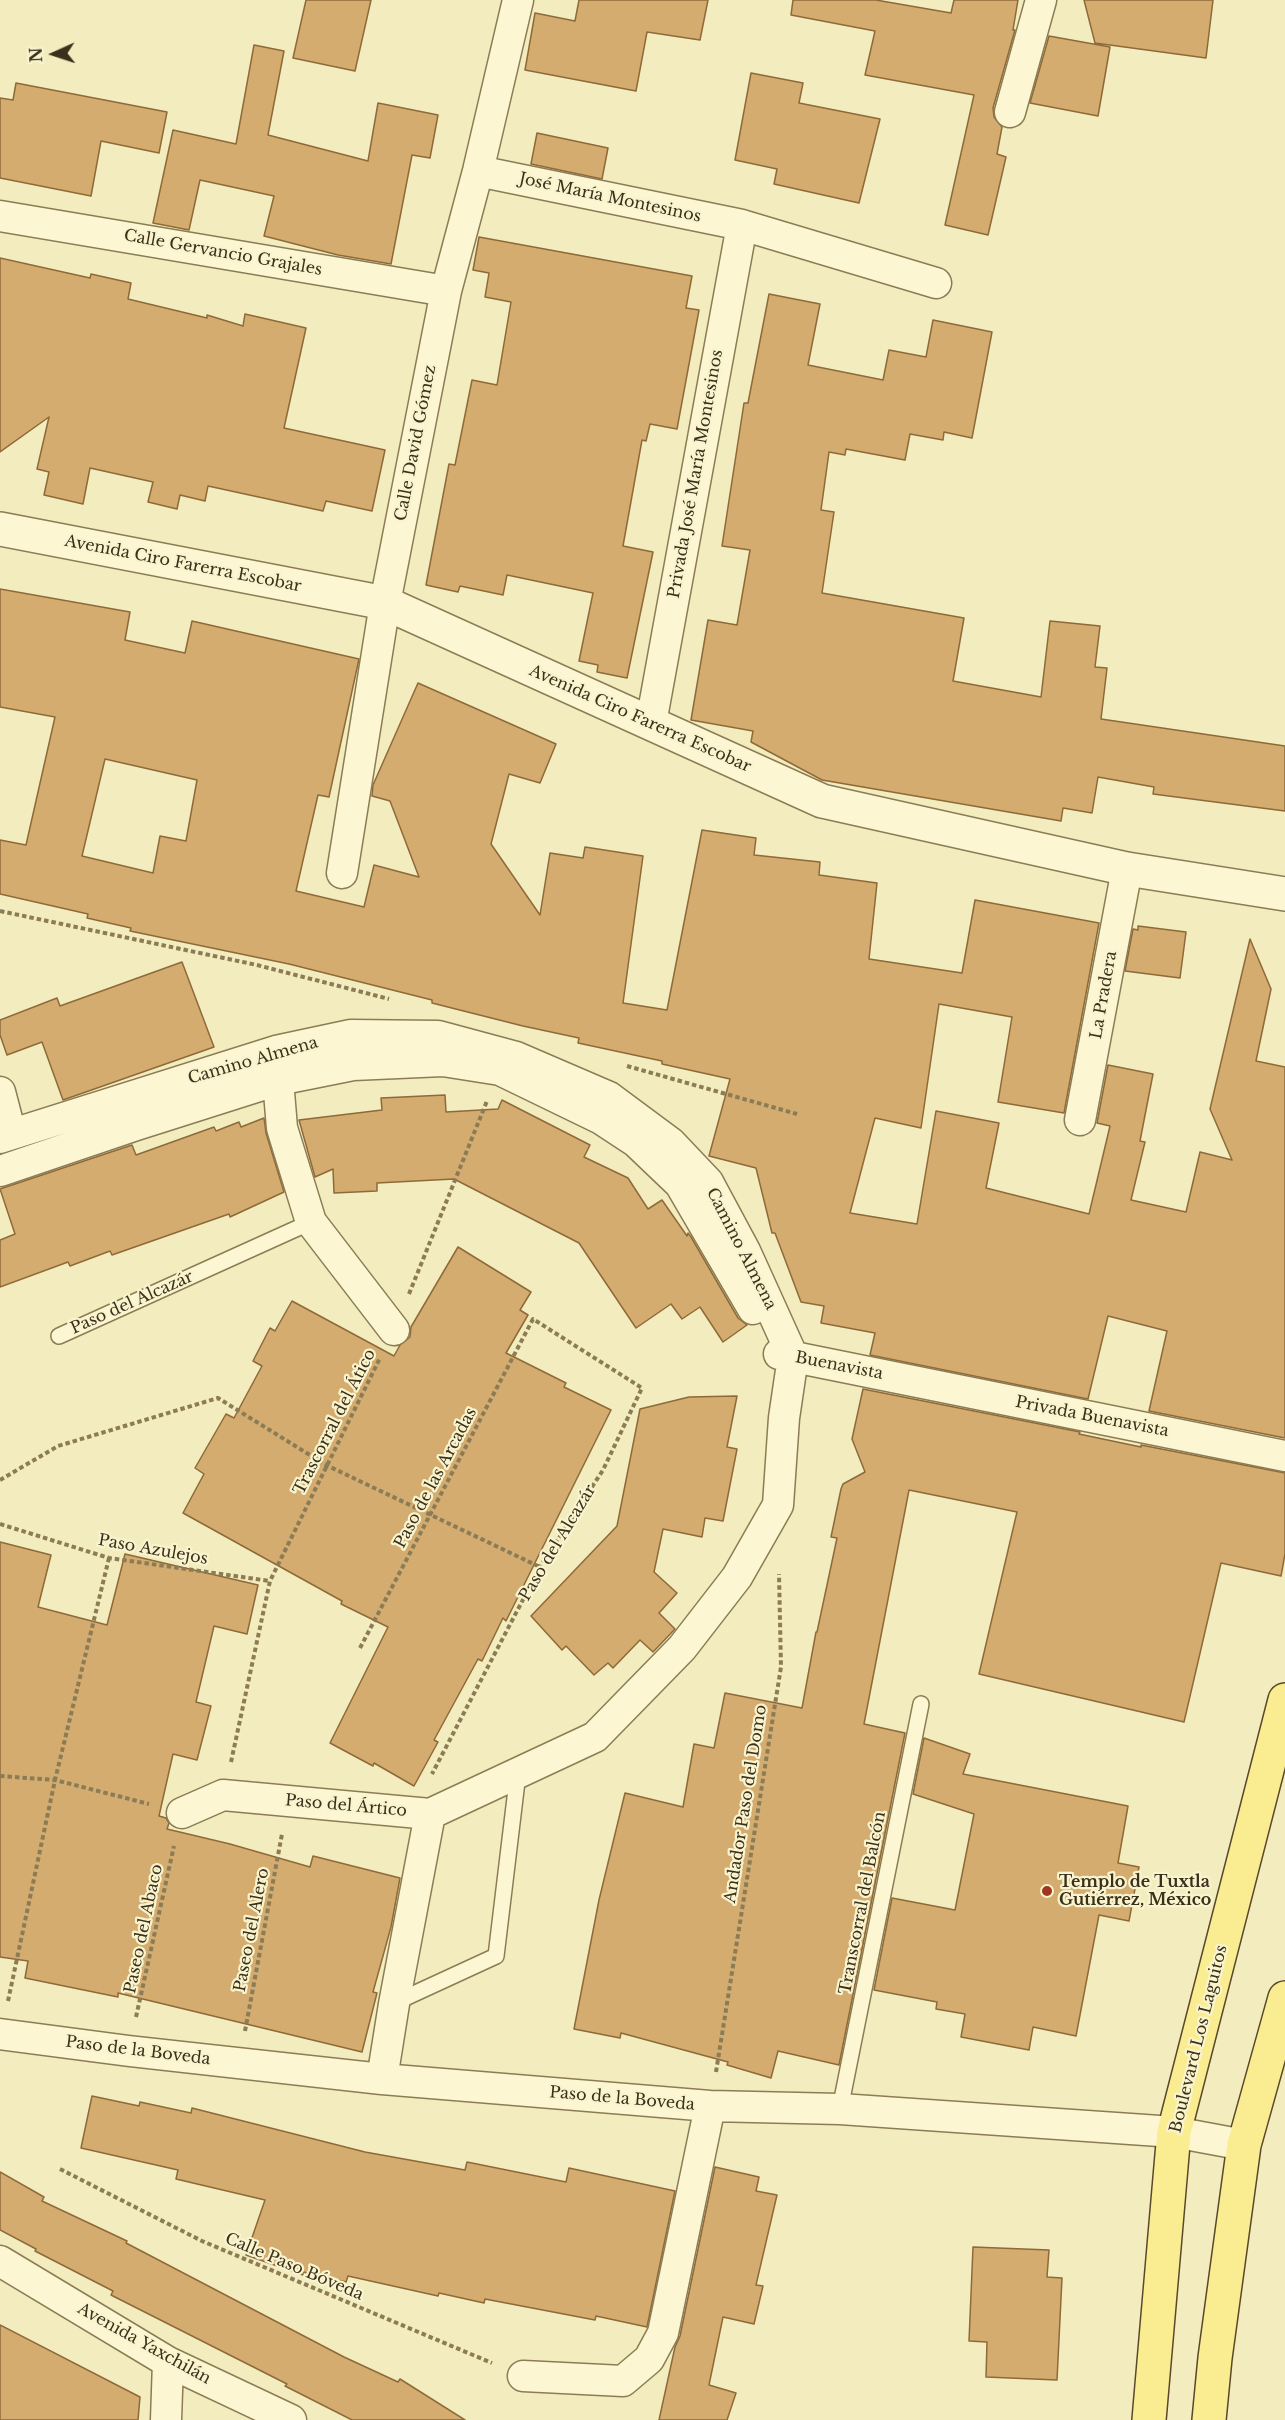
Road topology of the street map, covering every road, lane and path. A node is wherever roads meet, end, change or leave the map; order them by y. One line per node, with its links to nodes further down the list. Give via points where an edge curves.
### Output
1 (1041, 0): 3 (street)
2 (516, 9): 4 (street, Calle David Gómez)
3 (1010, 112)
4 (478, 171): 6 (street, José María Montesinos); 8 (street, Calle David Gómez)
5 (0, 216): 8 (street, Calle Gervancio Grajales)
6 (742, 225): 7 (street, José María Montesinos); 11 (street, Privada José María Montesinos)
7 (936, 283)
8 (446, 291): 10 (street, Calle David Gómez)
9 (0, 529): 10 (street, Avenida Ciro Farerra Escobar)
10 (385, 603): 11 (street, Avenida Ciro Farerra Escobar); 13 (street, Calle David Gómez)
11 (651, 723): 12 (street, Avenida Ciro Farerra Escobar, via 822,801)
12 (1127, 869): 14 (street, Avenida Ciro Farerra Escobar); 18 (street, La Pradera)
13 (342, 873)
14 (1285, 894)
15 (500, 1070): 16 (street, Camino Almena, via 443,1061 353,1065); 23 (path, Trascorral del Ático); 25 (street, Camino Almena, via 601,1119 636,1142 680,1184)
16 (278, 1080): 20 (street, Camino Almena); 21 (street, via 282,1128)
17 (0, 1092): 19 (street)
18 (1080, 1120)
19 (5, 1136): 25 (street, Camino Almena, via 276,1051 351,1035 438,1036 516,1058 609,1097 671,1143 708,1182 745,1251)
20 (0, 1171)
21 (310, 1222): 23 (street); 24 (lane, Paso del Alcazár)
22 (533, 1319): 30 (path, Paso de las Arcadas); 34 (path, Paso del Alcazár, via 642,1388 603,1470)
23 (394, 1329): 28 (path, Trascorral del Ático)
24 (59, 1336)
25 (786, 1355): 26 (street, Buenavista); 39 (street, via 778,1505 737,1577 682,1648 595,1737)
26 (898, 1378): 27 (street, Privada Buenavista)
27 (1285, 1456)
28 (326, 1465): 29 (path, via 218,1398 58,1446); 30 (path); 35 (path, Trascorral del Ático)
29 (0, 1480)
30 (431, 1516): 34 (path); 36 (path, Paso de las Arcadas)
31 (0, 1524): 32 (path, Paso Azulejos)
32 (109, 1558): 35 (path, Paso Azulejos); 41 (path)
33 (779, 1563): 52 (path, Andador Paso del Domo, via 781,1667)
34 (540, 1567): 45 (path, Paso del Alcazár)
35 (270, 1581): 42 (path, Trascorral del Ático)
36 (360, 1648)
37 (1285, 1700): 54 (main road, Boulevard Los Laguitos)
38 (921, 1704): 53 (lane, Transcorral del Balcón)
39 (518, 1773): 45 (street); 47 (lane, via 496,1956)
40 (0, 1776): 41 (path)
41 (55, 1780): 44 (path); 48 (path)
42 (224, 1795): 43 (street, Paso del Ártico); 44 (street, Paso del Ártico)
43 (288, 1801): 45 (street, Paso del Ártico); 50 (path, Paseo del Alero)
44 (182, 1813): 49 (path, Paseo del Abaco)
45 (421, 1813): 47 (street, Paso del Ártico)
46 (1285, 1998): 55 (main road)
47 (394, 2004): 51 (street, Paso del Ártico)
48 (1, 2034): 49 (street, Paso de la Boveda)
49 (129, 2051): 50 (street, Paso de la Boveda)
50 (239, 2064): 51 (street, Paso de la Boveda)
51 (382, 2079): 52 (street, Paso de la Boveda)
52 (710, 2106): 53 (street, Paso de la Boveda); 59 (street, via 663,2333 649,2359 624,2381)
53 (840, 2109): 54 (street, Paso de la Boveda)
54 (1174, 2132): 55 (street, Paso de la Boveda); 62 (main road, Boulevard Los Laguitos)
55 (1244, 2145): 63 (main road)
56 (60, 2169): 59 (path, Calle Paso Bóveda, via 202,2241)
57 (0, 2261): 58 (street, Avenida Yaxchilán)
58 (168, 2362): 60 (street); 61 (street, Avenida Yaxchilán)
59 (523, 2376)
60 (166, 2420)
61 (291, 2420)
62 (1149, 2420)
63 (1209, 2420)

